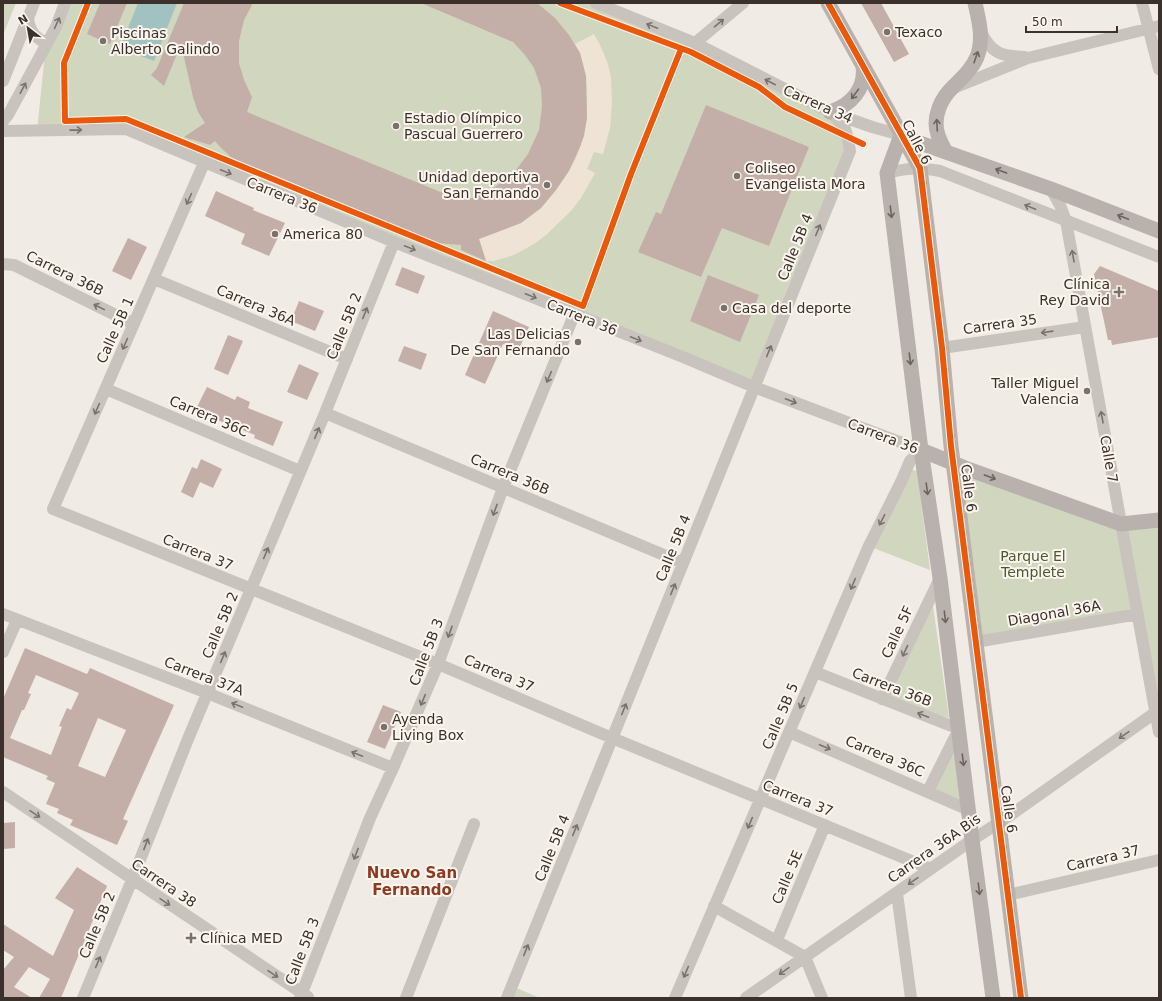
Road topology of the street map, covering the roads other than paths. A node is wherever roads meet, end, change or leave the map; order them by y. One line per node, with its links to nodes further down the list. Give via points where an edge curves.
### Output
1 (34, 3): 8 (street)
2 (65, 3): 11 (street, one-way to 2, via 56,27)
3 (596, 3): 12 (street, Carrera 34, one-way to 3)
4 (743, 3): 12 (street, one-way to 4)
5 (828, 3): 14 (main road, Calle 6)
6 (975, 3): 10 (main road)
7 (1142, 3): 9 (street)
8 (28, 19): 11 (street, via 31,32); 16 (street)
9 (1153, 27): 13 (street); 15 (street)
10 (981, 32): 13 (street, via 987,45 996,52 1006,56); 17 (main road, one-way to 10, via 974,64 978,56)
11 (46, 43): 19 (street, one-way to 11)
12 (695, 43): 18 (street, Carrera 34, one-way to 12)
13 (1028, 58): 17 (street)
14 (862, 65): 18 (main road, one-way to 18, via 864,75 856,95 839,109); 21 (main road, Calle 6)
15 (1159, 69)
16 (3, 81)
17 (952, 88): 22 (main road, one-way to 17, via 938,135 936,123 943,98)
18 (830, 112): 21 (street, Carrera 34); 38 (street, Calle 5B 4, one-way to 18, via 850,151 846,130)
19 (3, 121)
20 (3, 131): 23 (street, Carrera 36, one-way to 23, via 126,129)
21 (901, 134): 22 (main road, Carrera 34); 24 (main road, Calle 6); 25 (main road, Calle 6)
22 (946, 152): 26 (main road, Carrera 34, one-way to 22)
23 (204, 163): 29 (street, Carrera 36, one-way to 29); 32 (street, Calle 5B 1, one-way to 32)
24 (920, 168): 25 (street); 27 (street, one-way to 24, via 940,171); 36 (main road, Calle 6)
25 (887, 173): 41 (main road, Calle 6, one-way to 41)
26 (1051, 189): 27 (street, Calle 7); 28 (main road, Carrera 34, one-way to 26)
27 (1066, 221): 30 (street); 35 (street, Calle 7, one-way to 27)
28 (1159, 231)
29 (394, 242): 33 (street, Carrera 36, one-way to 33); 37 (street, Calle 5B 2, one-way to 29)
30 (1159, 257)
31 (3, 264): 34 (street, Carrera 36B, one-way to 31, via 14,265)
32 (154, 279): 34 (street, Calle 5B 1); 37 (street, Carrera 36A)
33 (574, 314): 38 (street, Carrera 36, one-way to 38); 44 (street, Calle 5B 3, one-way to 44)
34 (134, 324): 39 (street, Calle 5B 1, one-way to 39)
35 (1085, 327): 36 (street, Carrera 35, one-way to 36); 47 (street, Calle 7, one-way to 35)
36 (942, 348): 42 (main road, Calle 6)
37 (347, 359): 40 (street, Calle 5B 2)
38 (754, 387): 41 (street, Carrera 36, one-way to 41); 48 (street, Calle 5B 4)
39 (106, 389): 43 (street, Carrera 36C); 45 (street, Calle 5B 1, one-way to 45)
40 (325, 413): 43 (street, Calle 5B 2, one-way to 40); 44 (street, Carrera 36B)
41 (921, 450): 42 (main road, Carrera 36); 49 (main road, Calle 6, one-way to 49); 57 (street, Calle 5B 5, one-way to 57, via 910,461 868,548)
42 (954, 463): 47 (main road, Carrera 36, one-way to 47); 54 (main road, Calle 6)
43 (300, 472): 50 (street, Calle 5B 2, one-way to 43)
44 (503, 488): 48 (street, Carrera 36B); 56 (street, Calle 5B 3, one-way to 56)
45 (53, 509): 50 (street, Carrera 37)
46 (1159, 520): 47 (main road, Carrera 36)
47 (1121, 524): 52 (street, Calle 7)
48 (683, 563): 64 (street, Calle 5B 4, one-way to 48)
49 (940, 578): 59 (street, Calle 5F, one-way to 59); 61 (main road, Calle 6, one-way to 61)
50 (252, 589): 56 (street, Carrera 37); 58 (street, Calle 5B 2, one-way to 50)
51 (3, 614): 53 (street, Carrera 37A)
52 (1138, 614): 54 (street, Diagonal 36A); 60 (street, Calle 7)
53 (18, 620): 55 (street); 58 (street, Carrera 37A)
54 (976, 642): 70 (main road, Calle 6)
55 (3, 652)
56 (438, 664): 64 (street, Carrera 37); 65 (street, Calle 5B 3, one-way to 65)
57 (815, 672): 59 (street, Carrera 36B); 62 (street, Calle 5B 5, one-way to 62)
58 (207, 693): 65 (street, Carrera 37A, one-way to 58); 76 (street, Calle 5B 2, one-way to 58)
59 (882, 699): 61 (street, Carrera 36B, one-way to 59)
60 (1157, 711): 63 (street, Calle 7); 70 (street, Carrera 36A Bis, one-way to 70)
61 (959, 729): 66 (street); 69 (main road, Calle 6, one-way to 69)
62 (789, 732): 66 (street, Carrera 36C, one-way to 66); 68 (street, Calle 5B 5)
63 (1159, 732)
64 (612, 738): 68 (street, Carrera 37); 85 (street, Calle 5B 4, one-way to 64)
65 (393, 768): 82 (street, Calle 5B 3, one-way to 82, via 370,818)
66 (928, 791): 69 (street, Carrera 36C)
67 (3, 792): 76 (street, Carrera 38, one-way to 76)
68 (761, 798): 72 (street, Carrera 37); 79 (street, Calle 5B 5, one-way to 79)
69 (968, 808): 73 (main road, Calle 6)
70 (998, 822): 73 (street, Carrera 36A Bis); 78 (main road, Calle 6)
71 (474, 824): 84 (street)
72 (825, 825): 75 (street, Carrera 37); 80 (street, Calle 5E)
73 (972, 840): 75 (street, Carrera 36A Bis); 90 (main road, Calle 6, one-way to 90)
74 (1159, 860): 78 (street, Carrera 37)
75 (931, 868): 77 (street, Carrera 36A Bis, one-way to 77)
76 (132, 880): 82 (street, Carrera 38, one-way to 82); 83 (street, Calle 5B 2, one-way to 76)
77 (897, 893): 81 (street, Carrera 36A Bis); 89 (street)
78 (1008, 895): 91 (main road, Calle 6)
79 (714, 906): 80 (street); 86 (street, Calle 5B 5, one-way to 86)
80 (777, 940): 81 (street)
81 (805, 957): 87 (street, Carrera 36A Bis, one-way to 87); 88 (street)
82 (304, 997)
83 (83, 998)
84 (406, 998)
85 (507, 998)
86 (675, 998)
87 (746, 998)
88 (822, 998)
89 (911, 998)
90 (993, 998)
91 (1021, 998)

